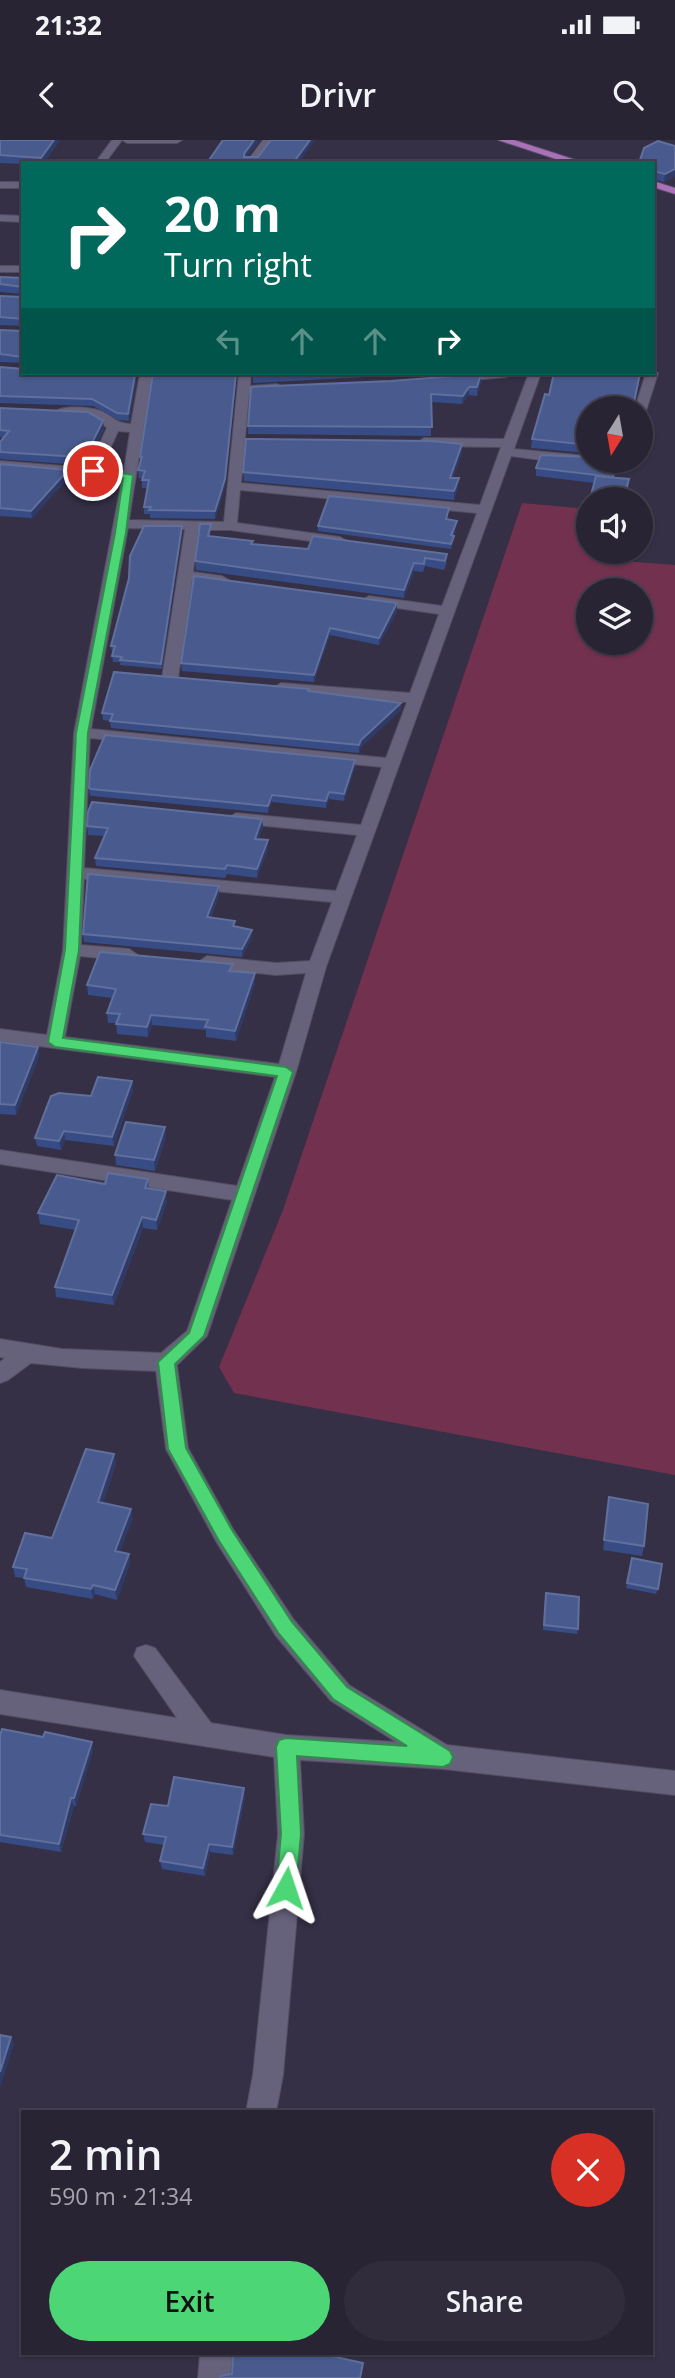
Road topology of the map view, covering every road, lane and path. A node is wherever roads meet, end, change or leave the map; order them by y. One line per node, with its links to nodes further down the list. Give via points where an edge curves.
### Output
1 (117, 140): 6 (street)
2 (127, 140): 3 (street)
3 (177, 140)
4 (268, 140): 7 (street)
5 (503, 140): 8 (main road)
6 (101, 161)
7 (252, 161)
8 (573, 161)
9 (0, 185): 11 (street)
10 (655, 185): 12 (main road)
11 (21, 186)
12 (675, 191)
13 (0, 218): 14 (street)
14 (21, 219)
15 (21, 267): 16 (street)
16 (0, 269)
17 (141, 375): 28 (street)
18 (246, 375): 24 (street)
19 (487, 375): 22 (street)
20 (534, 375): 30 (street)
21 (651, 375): 25 (street)
22 (438, 380)
23 (295, 388): 24 (street)
24 (242, 390): 35 (street, via 247,441)
25 (644, 396)
26 (42, 410): 27 (street, via 97,414)
27 (114, 427): 28 (street); 33 (street)
28 (136, 428): 34 (street)
29 (415, 442): 30 (street)
30 (508, 448): 31 (street); 36 (street)
31 (576, 458)
32 (0, 465): 33 (street)
33 (93, 471): 34 (street)
34 (128, 475): 37 (street)
35 (235, 486): 36 (street); 39 (street)
36 (485, 509): 44 (street, via 461,557)
37 (121, 524): 38 (street); 48 (street, via 100,670)
38 (192, 525): 39 (street); 41 (street)
39 (230, 526): 40 (street)
40 (349, 542)
41 (186, 575): 42 (street); 45 (street)
42 (241, 583)
43 (351, 598): 44 (street)
44 (447, 611): 47 (street)
45 (170, 678)
46 (265, 686): 47 (street)
47 (415, 698): 49 (street)
48 (82, 733): 49 (street); 52 (street, via 87,803)
49 (392, 763): 51 (street)
50 (217, 816): 51 (street)
51 (367, 831): 53 (street)
52 (76, 873): 53 (street); 54 (street)
53 (342, 897): 57 (street)
54 (72, 950): 55 (street); 59 (street)
55 (148, 957)
56 (184, 960): 57 (street, via 276,969)
57 (317, 967): 60 (street)
58 (0, 1035): 59 (street)
59 (55, 1042): 60 (street)
60 (286, 1072): 62 (street)
61 (0, 1157): 62 (street)
62 (243, 1194): 65 (street, via 196,1336)
63 (0, 1348): 64 (street)
64 (26, 1354): 65 (street); 66 (street)
65 (166, 1362): 71 (street, via 177,1449 225,1536 285,1628 340,1693)
66 (0, 1374)
67 (146, 1656): 69 (street)
68 (0, 1702): 69 (street)
69 (204, 1734): 70 (street)
70 (286, 1747): 71 (street); 73 (street, via 291,1834)
71 (443, 1757): 72 (street)
72 (675, 1783)
73 (261, 2110)
74 (216, 2355): 75 (street)
75 (214, 2378)

